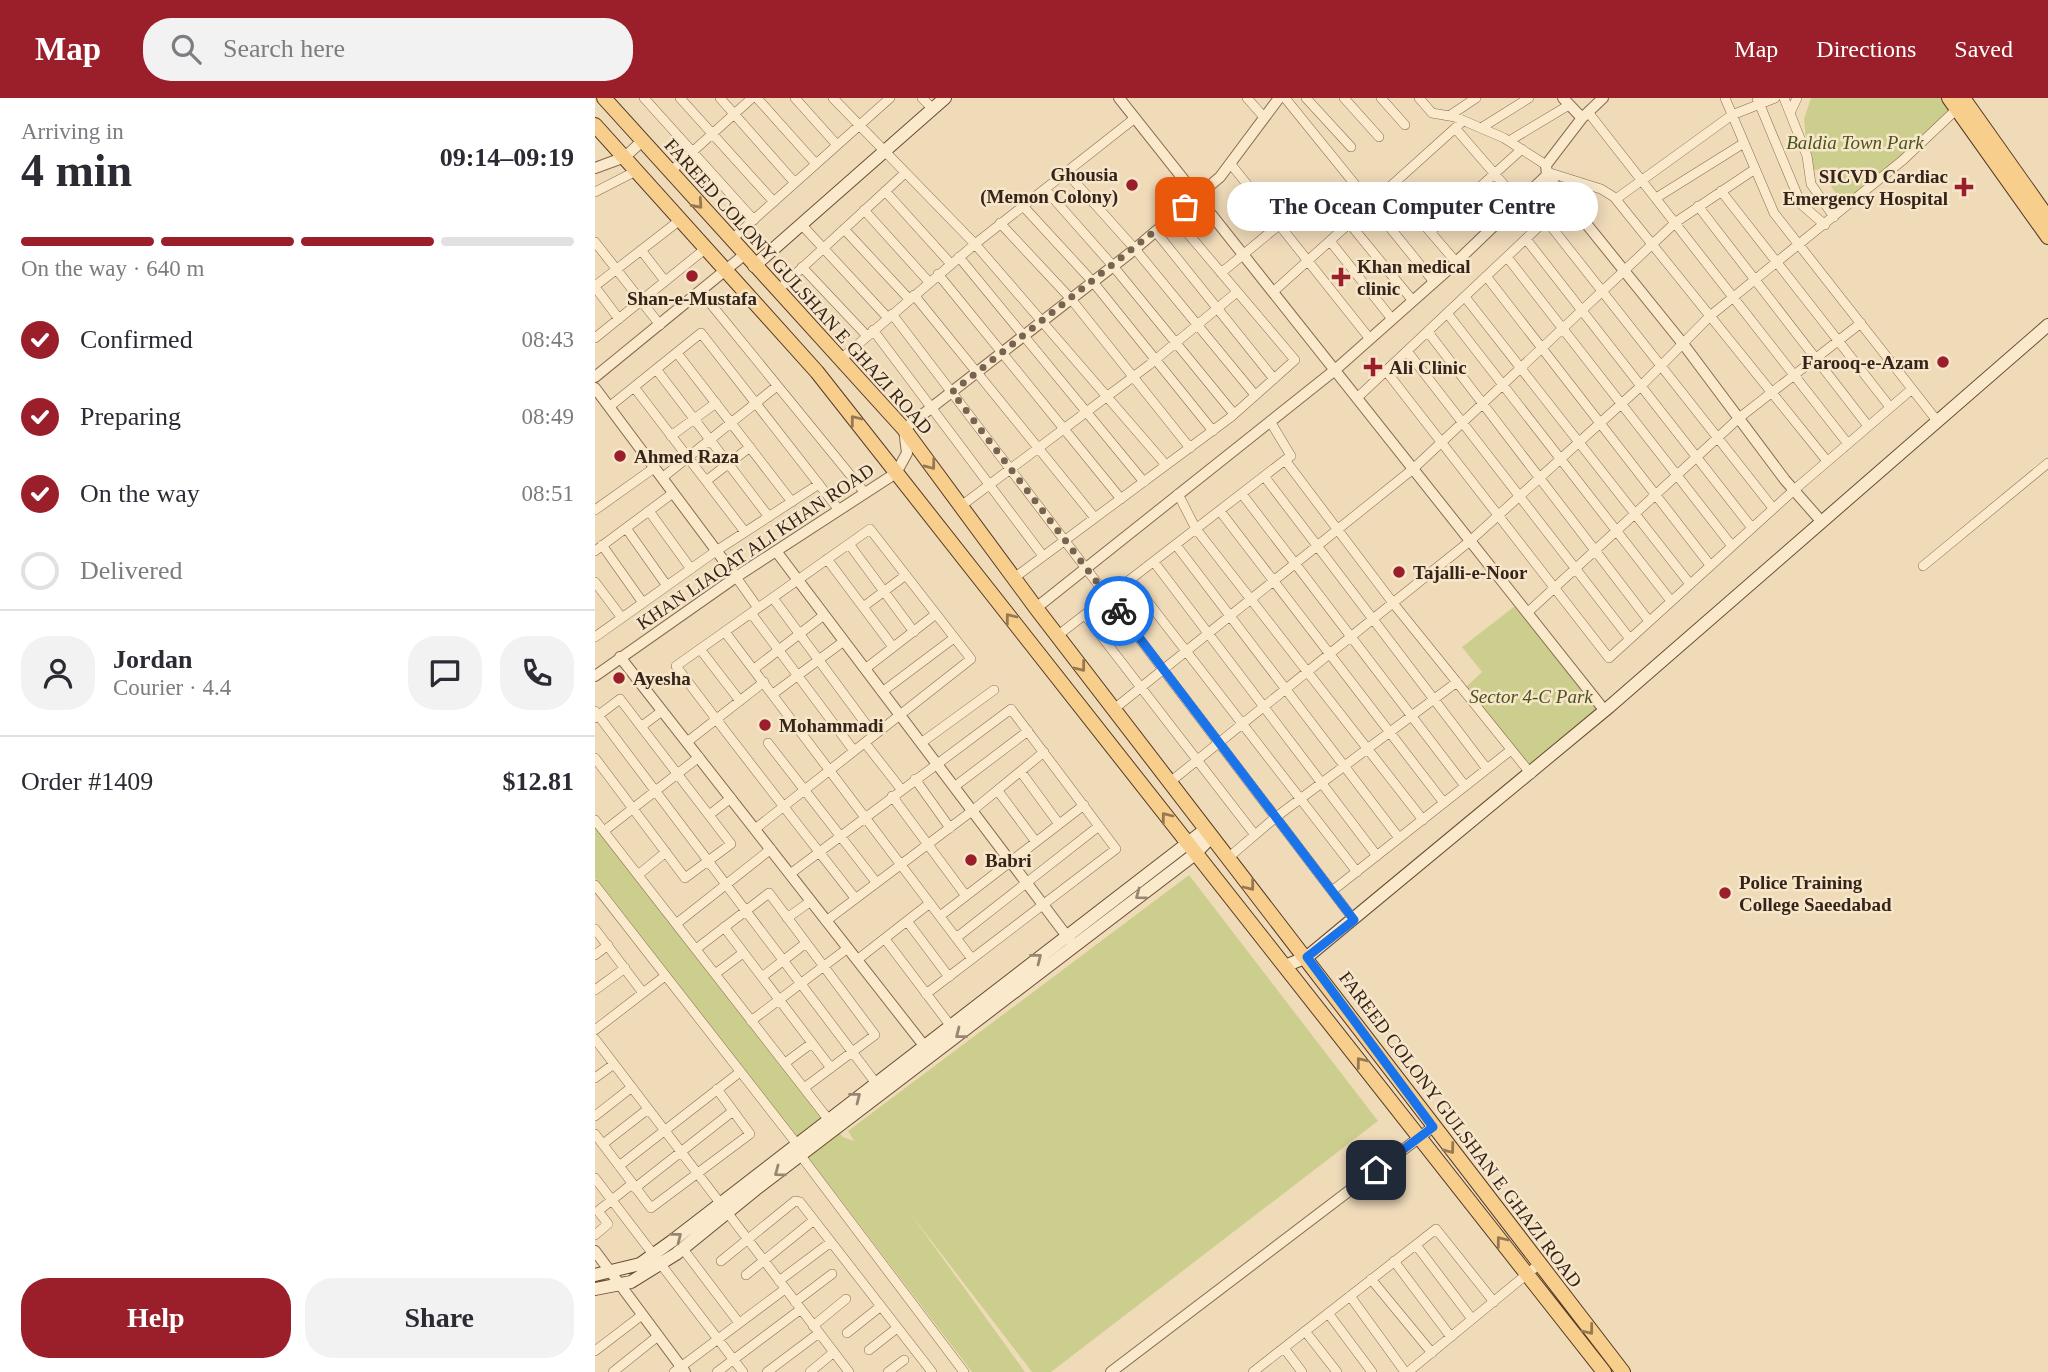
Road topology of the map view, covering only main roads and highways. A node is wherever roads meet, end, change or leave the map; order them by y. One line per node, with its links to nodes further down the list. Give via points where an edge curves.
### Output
1 (604, 98): 7 (main road, FAREED COLONY GULSHAN E GHAZI ROAD, one-way to 7)
2 (945, 98): 7 (main road, via 801,224)
3 (1959, 102): 5 (main road); 6 (main road)
4 (595, 125): 12 (main road, FAREED COLONY GULSHAN E GHAZI ROAD, one-way to 4, via 817,372)
5 (2048, 218)
6 (2048, 237)
7 (749, 260): 11 (main road, FAREED COLONY GULSHAN E GHAZI ROAD, one-way to 11, via 904,429)
8 (2048, 318): 10 (main road)
9 (2048, 325): 10 (main road)
10 (2031, 339): 14 (main road, via 1605,711)
11 (1209, 833): 12 (main road); 14 (main road, FAREED COLONY GULSHAN E GHAZI ROAD, one-way to 14)
12 (1191, 849): 13 (main road); 15 (main road, FAREED COLONY GULSHAN E GHAZI ROAD)
13 (1070, 941): 16 (main road, one-way to 16); 16 (main road, one-way to 13, via 950,1026)
14 (1307, 957): 15 (main road); 19 (main road, FAREED COLONY GULSHAN E GHAZI ROAD, one-way to 19)
15 (1285, 966): 19 (main road, FAREED COLONY GULSHAN E GHAZI ROAD, one-way to 15, via 1419,1136)
16 (928, 1051): 17 (main road, one-way to 17, via 801,1156); 17 (main road, one-way to 16, via 796,1143 875,1082)
17 (724, 1208): 18 (main road, one-way to 17); 18 (main road, via 683,1249)
18 (657, 1259): 20 (main road); 21 (main road, via 631,1282)
19 (1532, 1269): 22 (main road, FAREED COLONY GULSHAN E GHAZI ROAD); 23 (main road, FAREED COLONY GULSHAN E GHAZI ROAD, one-way to 23)
20 (595, 1275)
21 (595, 1289)
22 (1604, 1372)
23 (1623, 1372)

